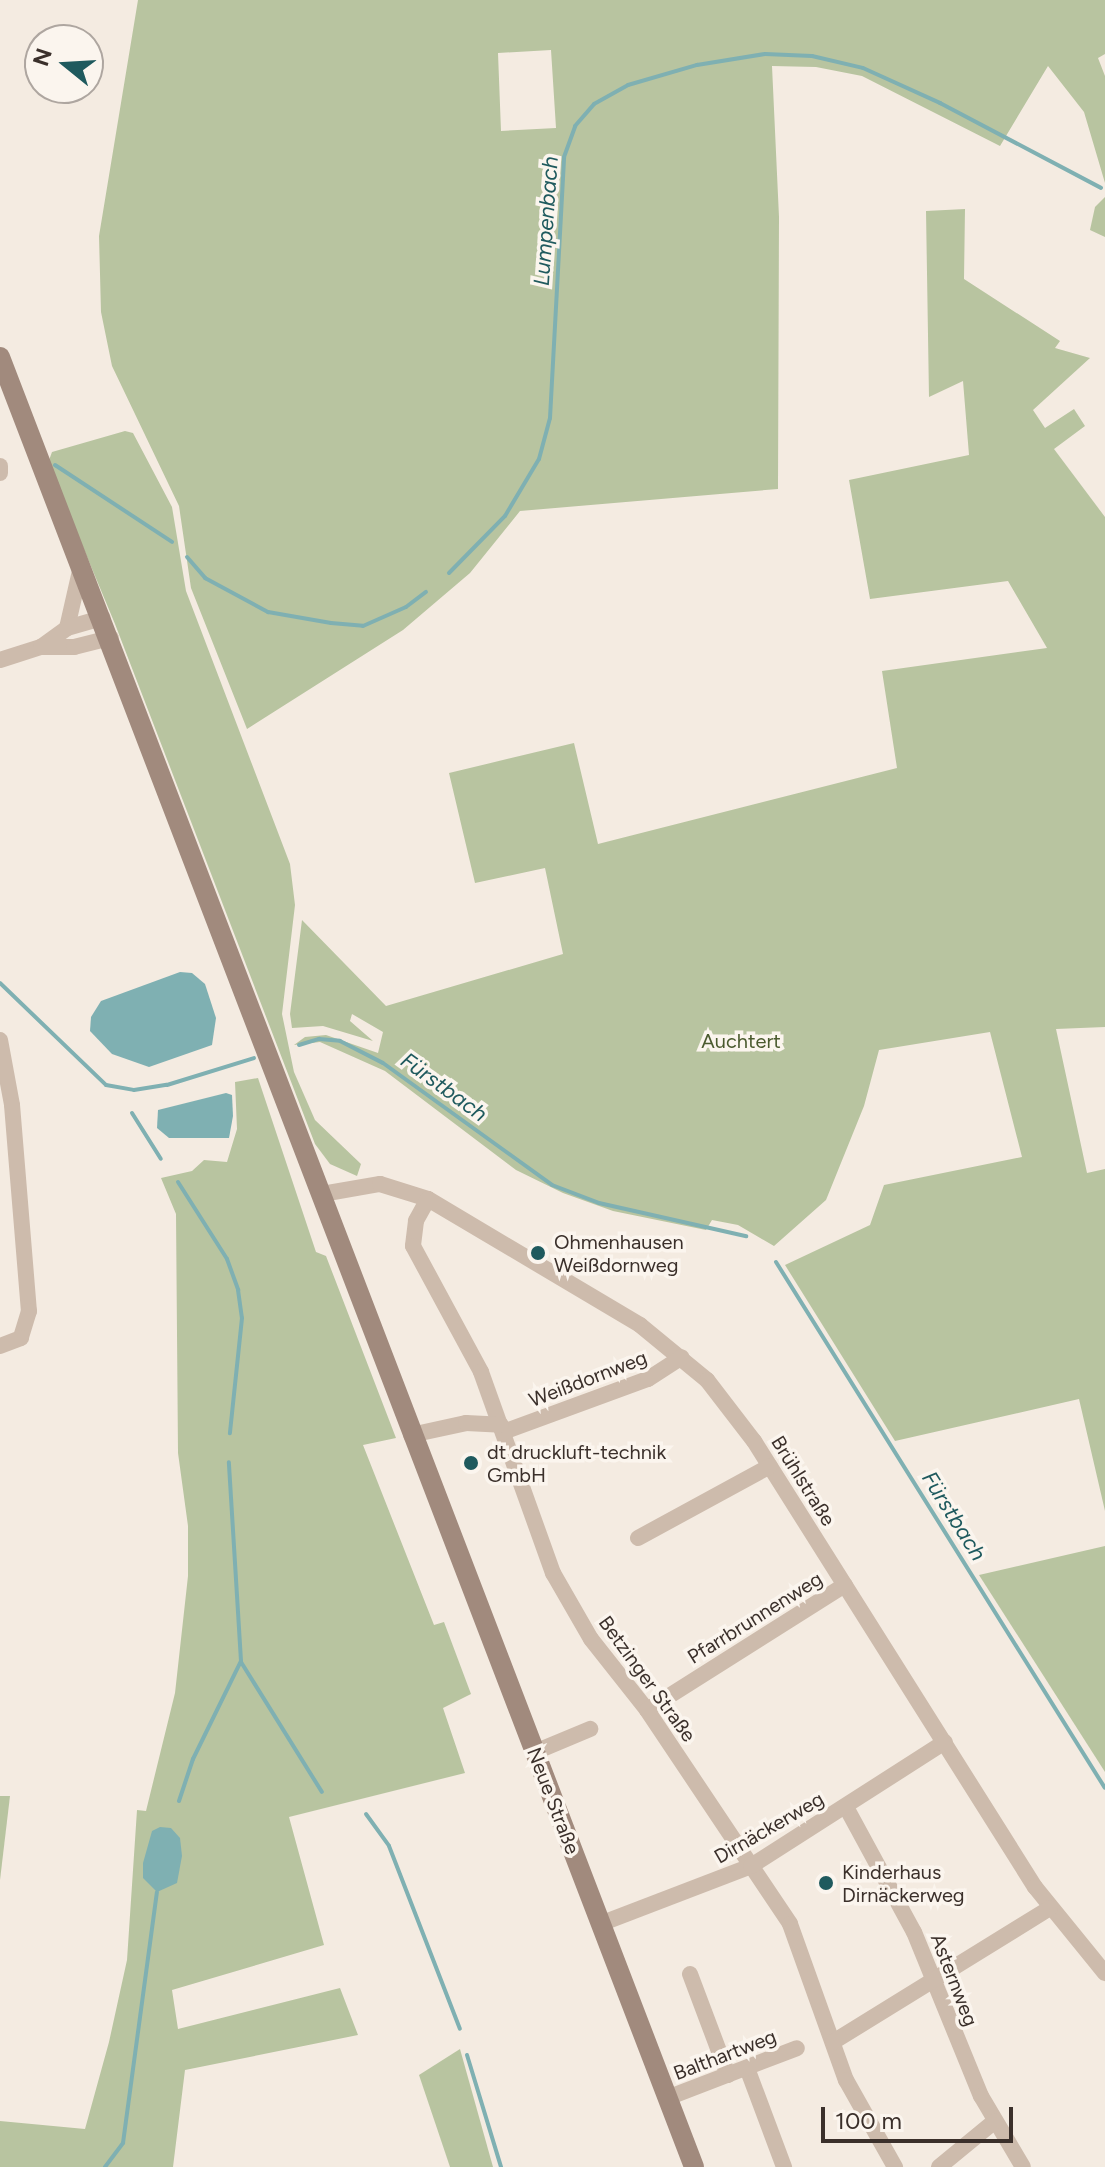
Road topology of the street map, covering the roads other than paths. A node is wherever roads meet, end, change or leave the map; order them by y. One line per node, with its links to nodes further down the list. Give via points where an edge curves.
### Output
1 (0, 357): 4 (main road, Neue Straße)
2 (0, 466): 3 (street)
3 (0, 473)
4 (80, 562): 5 (main road, Neue Straße); 6 (street)
5 (103, 618): 6 (street); 7 (main road, Neue Straße)
6 (67, 628): 8 (street)
7 (111, 638): 8 (street, via 74,647); 11 (main road, Neue Straße)
8 (41, 647): 9 (street)
9 (0, 660)
10 (0, 1040): 13 (street, via 12,1105 29,1311 21,1338)
11 (322, 1194): 12 (street, Brühlstraße, via 380,1184); 16 (main road, Neue Straße)
12 (428, 1199): 14 (street, Brühlstraße, via 640,1325); 15 (street, Betzinger Straße, via 416,1221 413,1246 472,1353)
13 (0, 1346)
14 (682, 1357): 15 (street, Weißdornweg, via 648,1379); 17 (street, Brühlstraße, via 728,1404)
15 (502, 1428): 16 (street, Weißdornweg, via 466,1423); 20 (street, Betzinger Straße, via 553,1573 591,1639)
16 (411, 1435): 23 (main road, Neue Straße)
17 (770, 1466): 18 (street); 19 (street, Brühlstraße)
18 (638, 1538)
19 (845, 1585): 20 (street, Pfarrbrunnenweg); 22 (street, Brühlstraße)
20 (647, 1710): 25 (street, Betzinger Straße)
21 (590, 1729): 23 (street)
22 (945, 1742): 24 (street, Dirnäckerweg); 26 (street, Brühlstraße)
23 (535, 1752): 27 (main road, Neue Straße)
24 (846, 1807): 25 (street, Dirnäckerweg); 30 (street, Asternweg, via 892,1887)
25 (751, 1866): 27 (street, Dirnäckerweg); 31 (street, Betzinger Straße, via 790,1924)
26 (1050, 1908): 28 (street, Brühlstraße); 30 (street)
27 (600, 1924): 35 (main road, Neue Straße)
28 (1105, 1973)
29 (690, 1974): 34 (street)
30 (934, 1983): 31 (street); 36 (street, Asternweg, via 959,2050)
31 (833, 2042): 39 (street, Betzinger Straße, via 862,2114)
32 (797, 2048): 33 (street, Balthartweg)
33 (747, 2068): 34 (street, Balthartweg); 38 (street)
34 (728, 2075): 35 (street, Balthartweg)
35 (667, 2098): 37 (main road, Neue Straße)
36 (995, 2121): 40 (street); 41 (street, Asternweg)
37 (694, 2167)
38 (784, 2167)
39 (895, 2167)
40 (939, 2167)
41 (1023, 2167)

